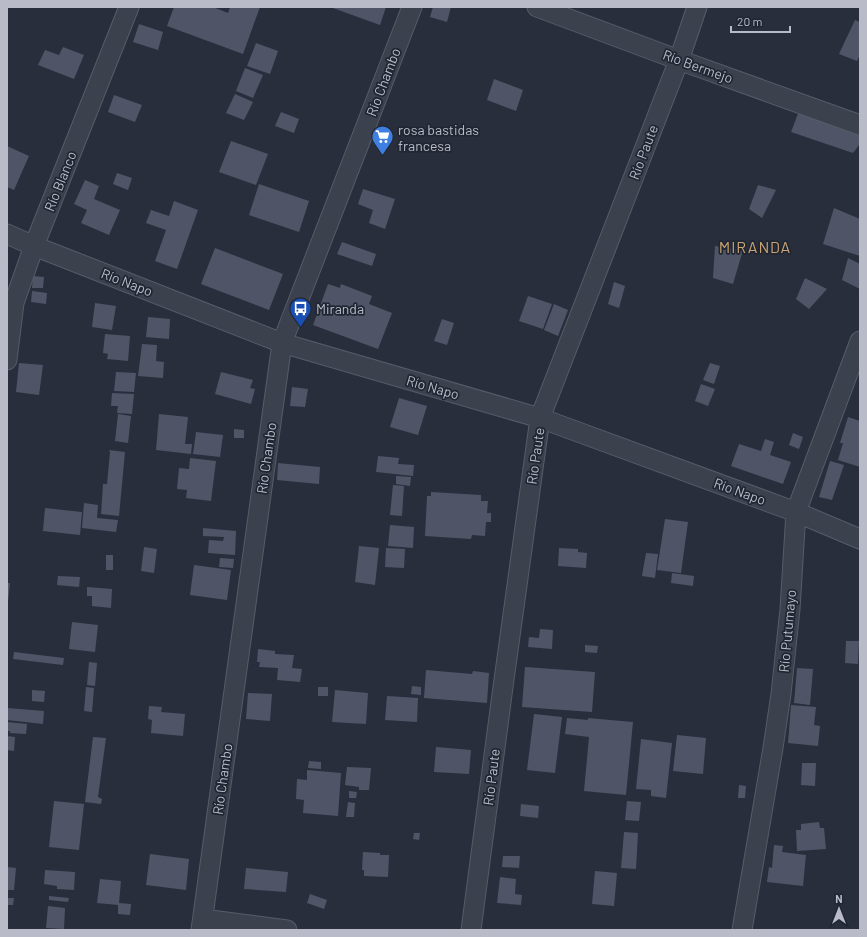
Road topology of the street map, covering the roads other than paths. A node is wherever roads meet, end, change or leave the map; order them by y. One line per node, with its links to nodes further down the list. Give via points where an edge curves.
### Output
1 (129, 7): 8 (street, Río Blanco)
2 (412, 7): 10 (street, Río Chambo)
3 (537, 7): 5 (street, Río Bermejo)
4 (697, 7): 5 (street, Río Paute)
5 (679, 60): 6 (street, Río Bermejo); 12 (street, Río Paute)
6 (860, 124)
7 (7, 234): 8 (street, Río Napo)
8 (34, 246): 10 (street, Río Napo); 11 (street, Río Blanco, via 14,303)
9 (860, 341): 13 (street, Río Putumayo)
10 (282, 343): 12 (street, Río Napo); 15 (street, Río Chambo)
11 (7, 360)
12 (540, 418): 13 (street, Río Napo); 17 (street, Río Paute)
13 (796, 512): 14 (street, Río Napo); 18 (street, Río Putumayo, via 781,694)
14 (860, 539)
15 (202, 924): 16 (street)
16 (287, 930)
17 (471, 930)
18 (742, 930)

